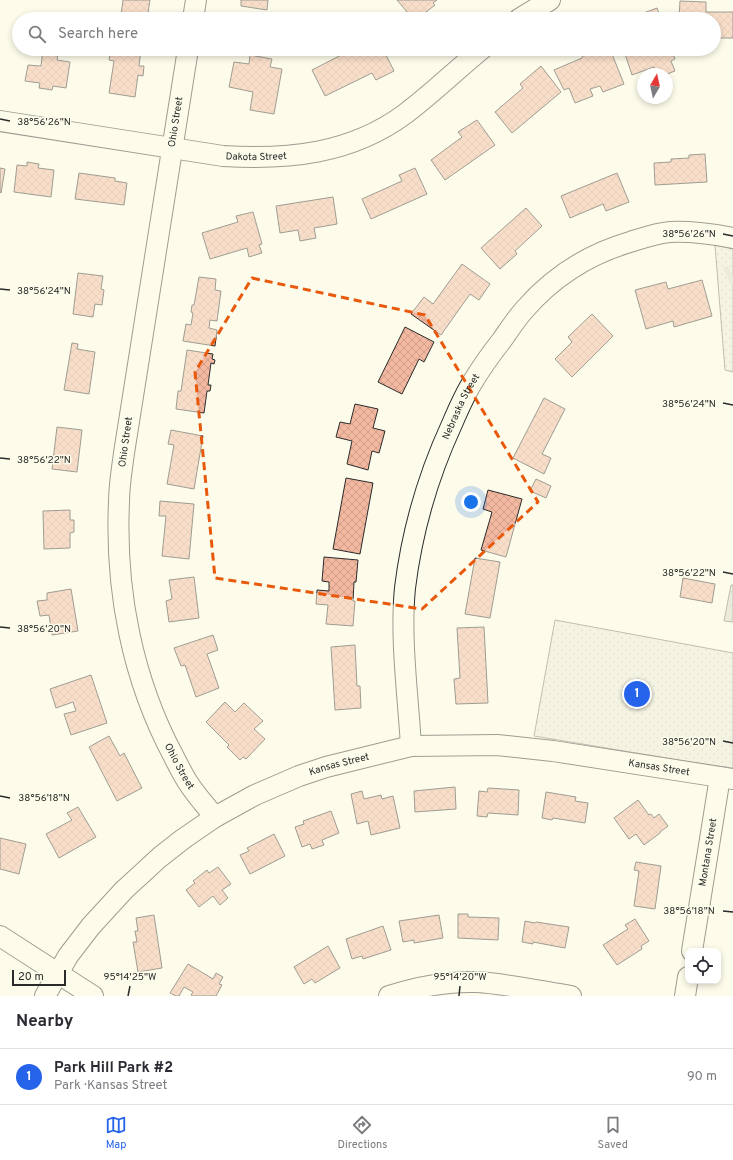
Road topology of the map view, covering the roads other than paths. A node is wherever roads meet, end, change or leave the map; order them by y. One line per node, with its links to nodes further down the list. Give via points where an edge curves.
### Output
1 (196, 0): 3 (street)
2 (550, 0): 4 (street)
3 (194, 12)
4 (530, 12)
5 (187, 56): 8 (street, Ohio Street)
6 (474, 56): 8 (street, Dakota Street, via 404,114 378,130 338,147 294,156 257,158)
7 (0, 121): 8 (street, Dakota Street)
8 (172, 148): 12 (street, Ohio Street, via 124,453 119,500 118,551 124,608 134,657 146,697 162,735 187,781)
9 (733, 238): 10 (street, Nebraska Street, via 706,233 669,232 620,244 586,260 549,285 525,309 471,384 438,453 423,498 412,544 405,590 404,632)
10 (410, 746): 11 (street, Kansas Street, via 525,748); 12 (street, Kansas Street, via 299,776 255,795)
11 (726, 778): 14 (street, Montana Street)
12 (215, 817): 15 (street, Kansas Street, via 166,853 124,890 91,926)
13 (0, 936): 15 (street)
14 (693, 948)
15 (57, 973): 17 (street, Kansas Street); 18 (street)
16 (687, 984): 21 (street)
17 (45, 996)
18 (93, 996)
19 (389, 996): 20 (street, via 412,989 475,982)
20 (571, 996)
21 (685, 996)

